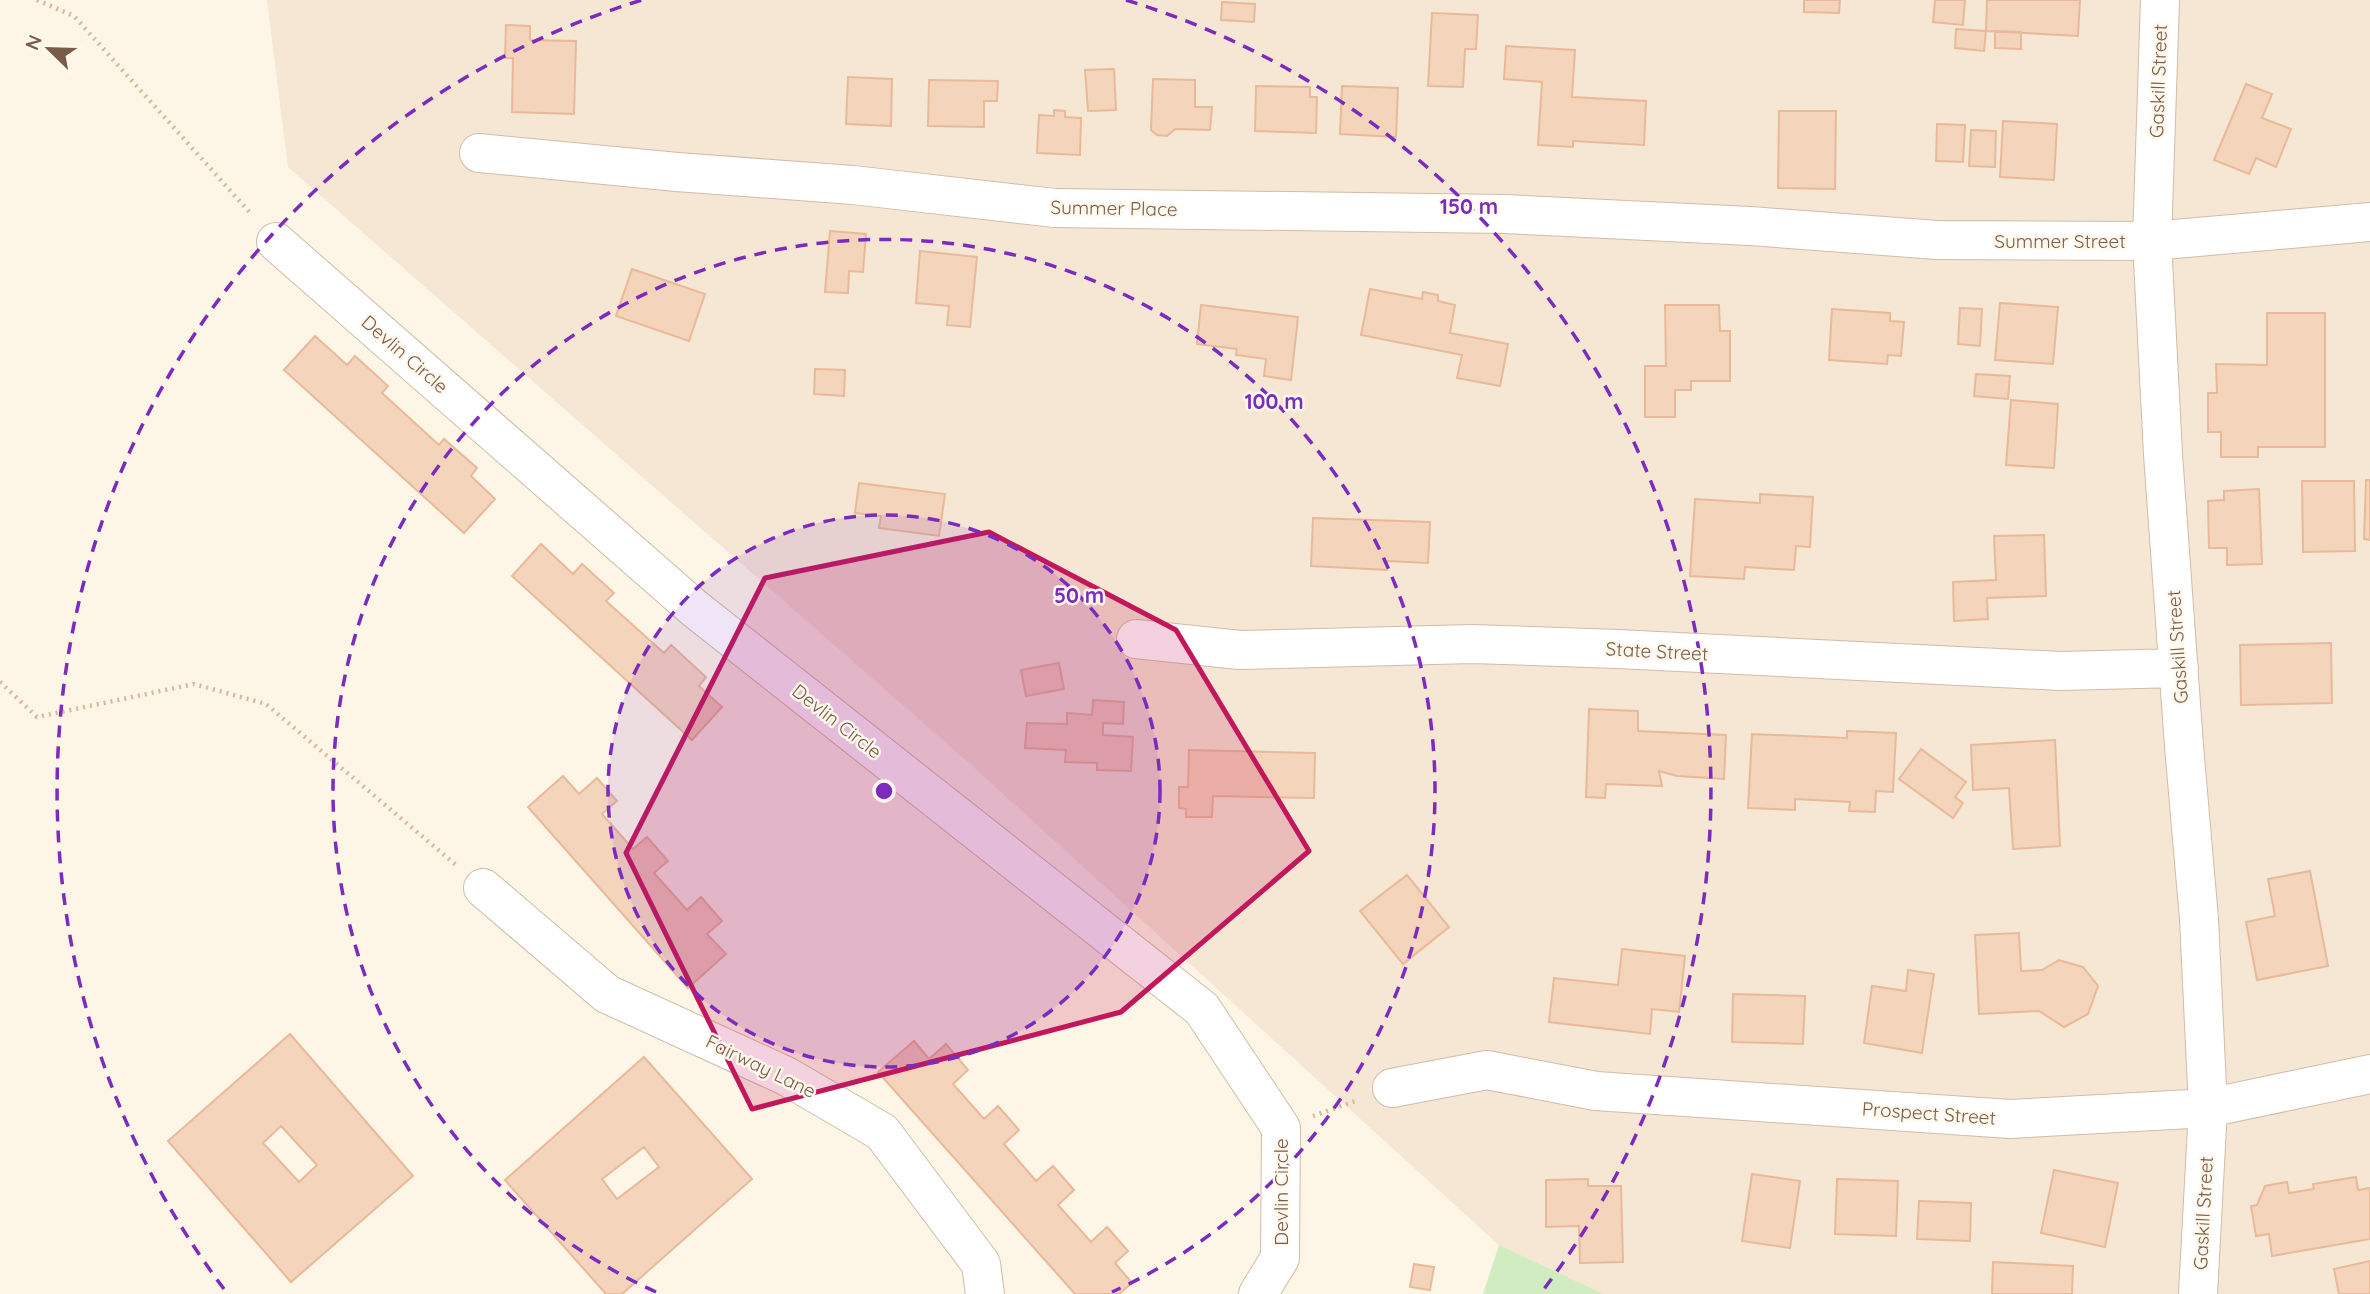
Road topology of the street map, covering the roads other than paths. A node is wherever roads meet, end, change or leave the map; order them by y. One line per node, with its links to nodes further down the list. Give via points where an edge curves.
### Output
1 (2160, 0): 5 (street, Gaskill Street)
2 (479, 153): 4 (street, Summer Place, via 853,185 1055,208 1505,214)
3 (2370, 222): 5 (street, Summer Street)
4 (1750, 226): 5 (street, Summer Street, via 1937,240)
5 (2152, 241): 8 (street, Gaskill Street)
6 (275, 242): 14 (street, Devlin Circle, via 694,608 1202,1009 1281,1128 1280,1258)
7 (1136, 639): 8 (street, State Street, via 1240,650 1472,645 2061,671)
8 (2179, 668): 12 (street, Gaskill Street)
9 (483, 888): 13 (street, Fairway Lane, via 607,994 786,1076 882,1132 981,1264)
10 (2370, 1074): 12 (street, Prospect Street)
11 (1392, 1088): 12 (street, Prospect Street, via 1487,1070 1596,1091 2010,1119)
12 (2208, 1108): 15 (street, Gaskill Street)
13 (985, 1294)
14 (1258, 1294)
15 (2199, 1294)

